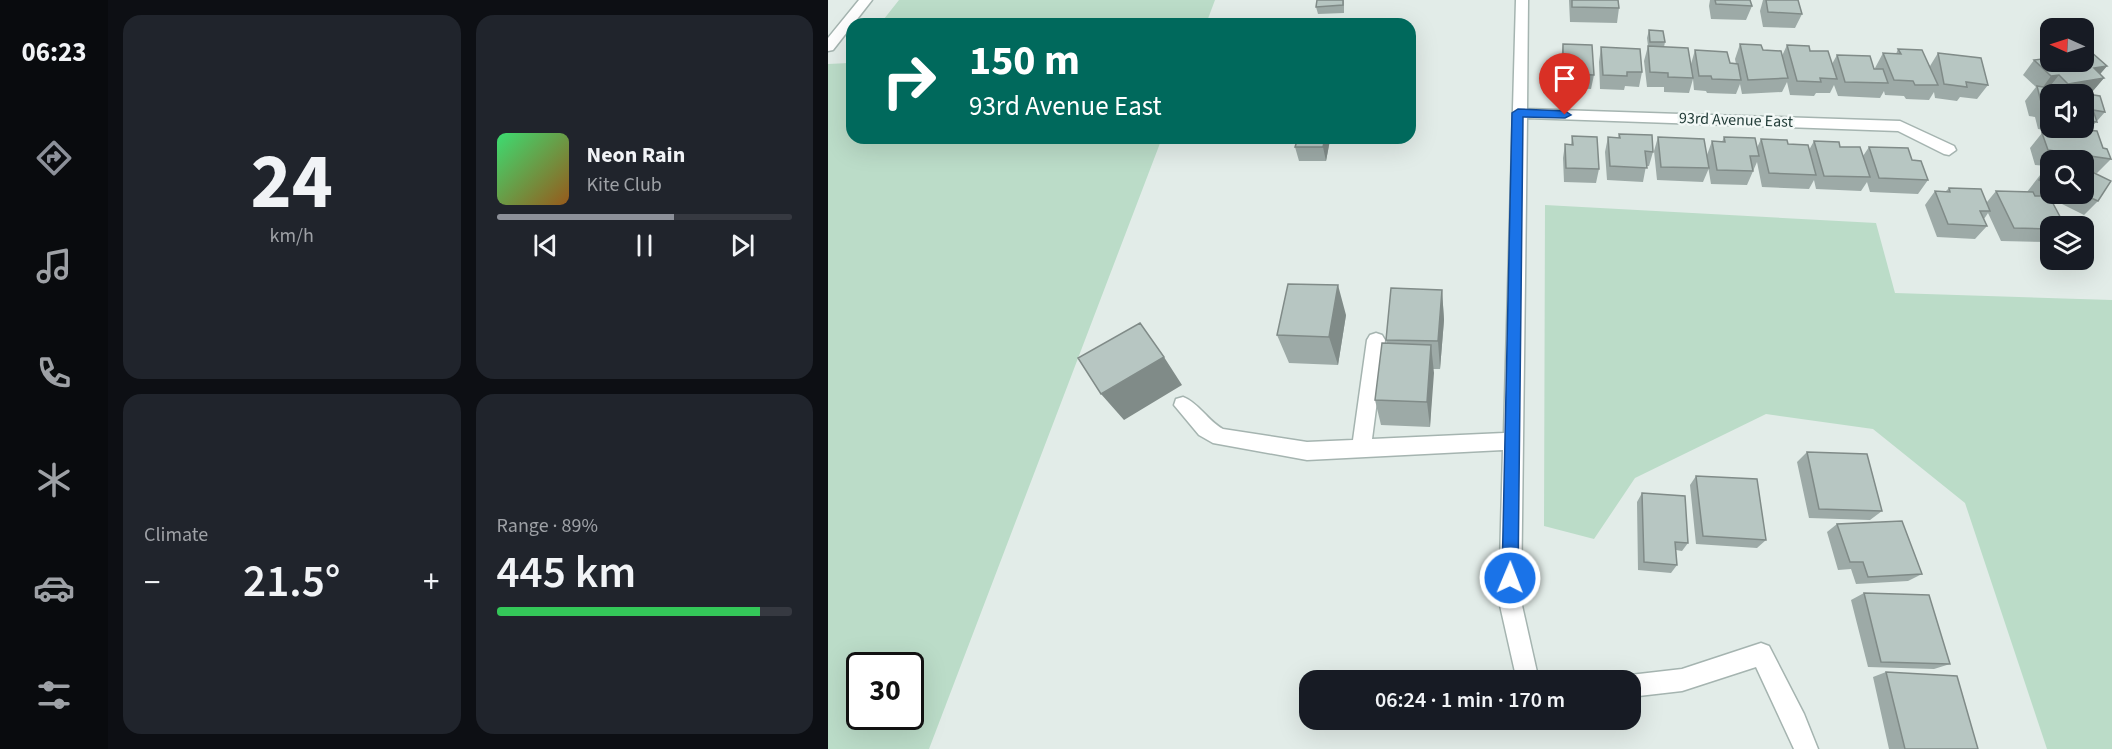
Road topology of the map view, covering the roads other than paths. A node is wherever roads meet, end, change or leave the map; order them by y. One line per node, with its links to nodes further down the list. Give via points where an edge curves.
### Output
1 (866, 0): 3 (street)
2 (1522, 0): 6 (street)
3 (851, 18)
4 (846, 25): 5 (street)
5 (828, 47)
6 (1518, 113): 7 (street, 93rd Avenue East, via 1900,126); 10 (street)
7 (1949, 150)
8 (1376, 340): 11 (street)
9 (1183, 405): 11 (street, via 1206,429 1220,437 1307,451)
10 (1512, 441): 11 (street); 12 (street, via 1510,601)
11 (1361, 449)
12 (1526, 670)
13 (1641, 685): 14 (street, via 1682,680 1761,654)
14 (1806, 749)

